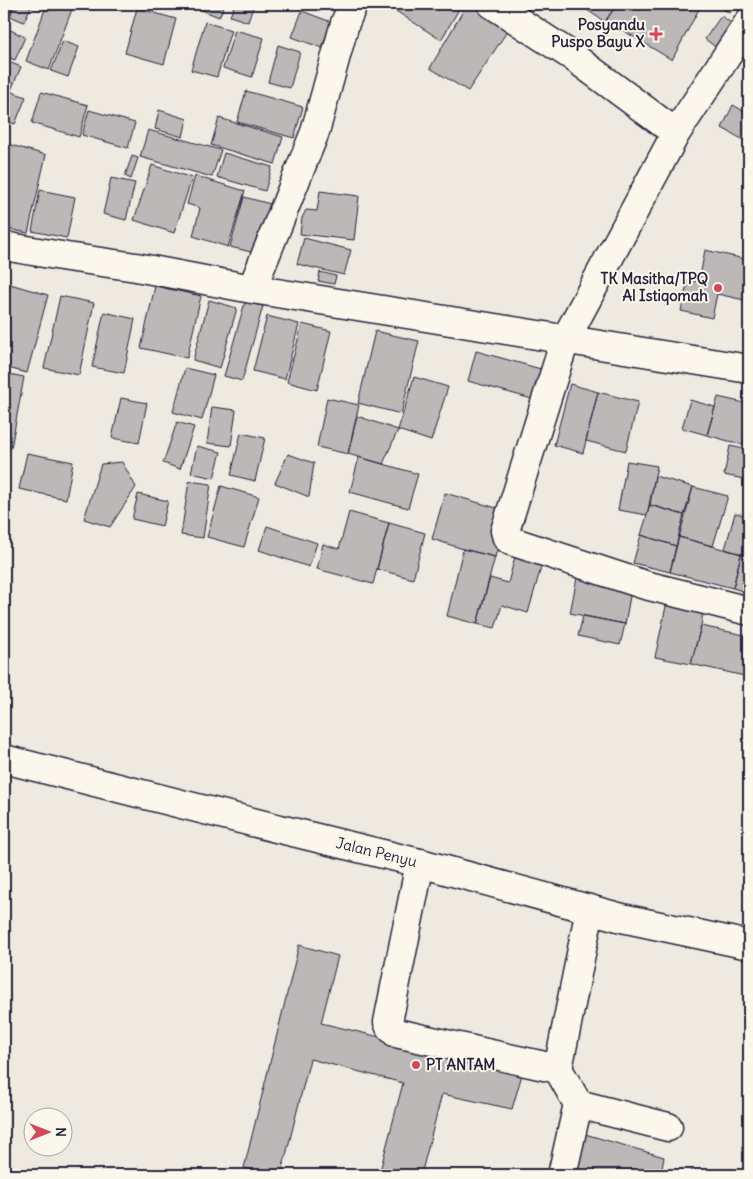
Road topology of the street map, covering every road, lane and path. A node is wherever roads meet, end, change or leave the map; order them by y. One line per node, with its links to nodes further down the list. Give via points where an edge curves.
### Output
1 (353, 4): 6 (main road, via 315,132)
2 (492, 4): 4 (main road, via 572,56)
3 (749, 22): 4 (main road)
4 (676, 133): 7 (main road)
5 (4, 246): 6 (main road)
6 (252, 289): 7 (main road)
7 (564, 340): 8 (main road); 9 (main road, via 505,531 507,538 645,585)
8 (749, 369)
9 (749, 611)
10 (4, 759): 11 (main road, Jalan Penyu)
11 (420, 863): 12 (main road, Jalan Penyu); 14 (main road, via 388,1022 390,1027 396,1033)
12 (590, 909): 13 (main road, Jalan Penyu); 14 (main road)
13 (749, 946)
14 (558, 1069): 15 (main road)
15 (578, 1104): 16 (main road); 17 (main road)
16 (668, 1127)
17 (562, 1175)

